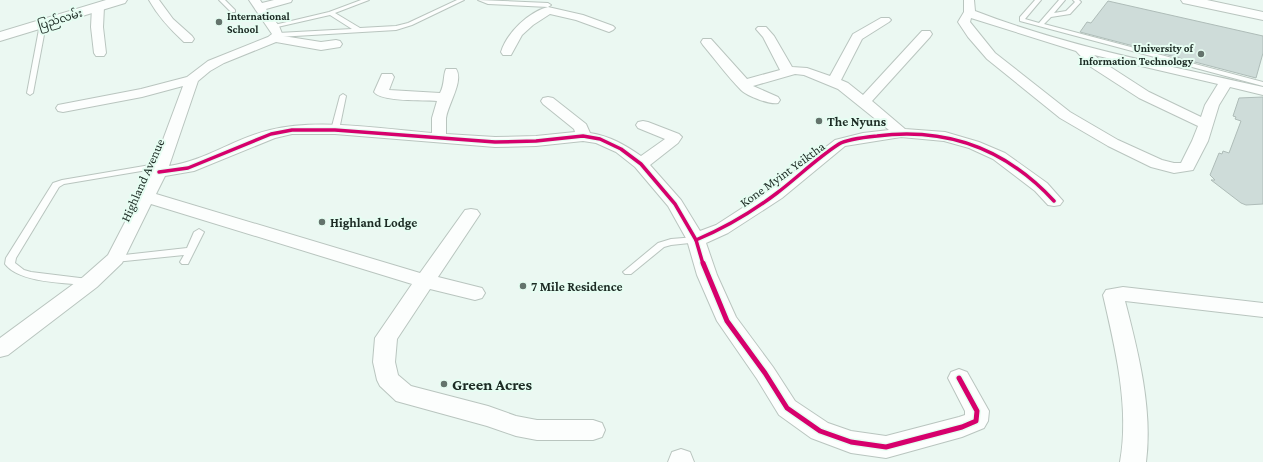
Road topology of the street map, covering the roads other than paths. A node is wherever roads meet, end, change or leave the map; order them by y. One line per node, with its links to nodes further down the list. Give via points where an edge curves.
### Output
1 (120, 0): 14 (main road, ပြည်လမ်း)
2 (154, 0): 32 (street, via 170,24)
3 (222, 0): 17 (lane)
4 (287, 0): 15 (street)
5 (366, 0): 18 (lane)
6 (462, 0): 27 (lane, via 396,28)
7 (481, 0): 16 (lane)
8 (538, 0): 16 (lane)
9 (969, 0): 21 (street)
10 (1038, 0): 24 (lane, via 1022,20)
11 (1062, 0): 19 (lane)
12 (1076, 0): 19 (lane, via 1078,2 1068,13)
13 (1188, 0): 20 (main road)
14 (100, 3): 23 (main road, ပြည်လမ်း); 28 (main road, ပြည်လမ်း); 37 (street, via 97,27)
15 (257, 4): 29 (street)
16 (549, 4): 25 (street); 36 (street, via 528,21 509,42)
17 (233, 11)
18 (331, 13): 27 (lane); 29 (lane)
19 (1049, 15): 24 (lane)
20 (1263, 16)
21 (968, 19): 35 (street, via 998,24); 54 (street, via 972,34 991,56 1065,115 1156,164 1174,168 1187,167)
22 (885, 20): 42 (street, via 856,38)
23 (43, 24): 31 (main road, ပြည်လမ်း); 47 (lane)
24 (1040, 25): 45 (lane)
25 (610, 28)
26 (762, 29): 38 (street)
27 (358, 30): 29 (lane)
28 (0, 31)
29 (275, 33): 34 (street, via 321,46); 41 (street, Highland Avenue, via 212,63)
30 (926, 34): 51 (street)
31 (0, 37)
32 (188, 39)
33 (706, 42): 44 (street)
34 (336, 44)
35 (1080, 48): 43 (street); 54 (street, via 1096,64 1144,95)
36 (507, 52)
37 (100, 53)
38 (791, 71): 42 (street, via 807,72); 44 (street)
39 (451, 72): 49 (street, via 451,85)
40 (387, 77): 49 (street, via 381,92 384,94)
41 (192, 80): 52 (street); 61 (street, Highland Avenue)
42 (833, 82): 51 (street, via 843,86)
43 (1226, 82): 46 (street); 54 (street, via 1212,105)
44 (745, 84): 53 (street, via 747,88 773,100)
45 (1263, 84)
46 (1263, 91)
47 (30, 93)
48 (343, 96): 56 (lane)
49 (445, 97): 59 (street, via 439,118)
50 (548, 101): 58 (street, via 581,127)
51 (864, 102): 57 (street)
52 (63, 108)
53 (758, 109)
54 (1205, 124)
55 (643, 125): 60 (street, via 674,137)
56 (335, 130): 59 (street); 61 (street, via 292,130 271,134 188,168)
57 (901, 133): 63 (street, Kone Myint Yeiktha, via 945,137 974,145 999,156 1041,187); 66 (street, Kone Myint Yeiktha, via 840,144 776,194 722,230)
58 (583, 136): 59 (street, via 495,142); 60 (street, via 600,139 621,149)
59 (439, 138)
60 (641, 164): 66 (street, via 675,204)
61 (161, 168): 62 (street, Highland Avenue); 72 (lane, via 62,182 56,185 11,258 10,264 30,275)
62 (147, 197): 68 (street, Highland Avenue); 71 (street)
63 (1054, 201)
64 (471, 214): 71 (street)
65 (199, 232): 67 (lane)
66 (696, 240): 70 (lane, via 661,245); 76 (street, via 707,275 727,322 788,408 820,431 851,442 886,447 962,427 976,421 977,411)
67 (190, 251): 68 (lane); 69 (lane)
68 (115, 259): 72 (street, Highland Avenue)
69 (185, 262)
70 (628, 272)
71 (424, 281): 73 (street); 77 (street, via 386,338 384,362 388,380 404,394 516,426 537,430)
72 (90, 282): 75 (street, Highland Avenue)
73 (475, 294)
74 (1263, 310): 78 (street, via 1113,295 1129,361 1134,414)
75 (0, 349)
76 (959, 378)
77 (593, 430)
78 (1133, 462)

